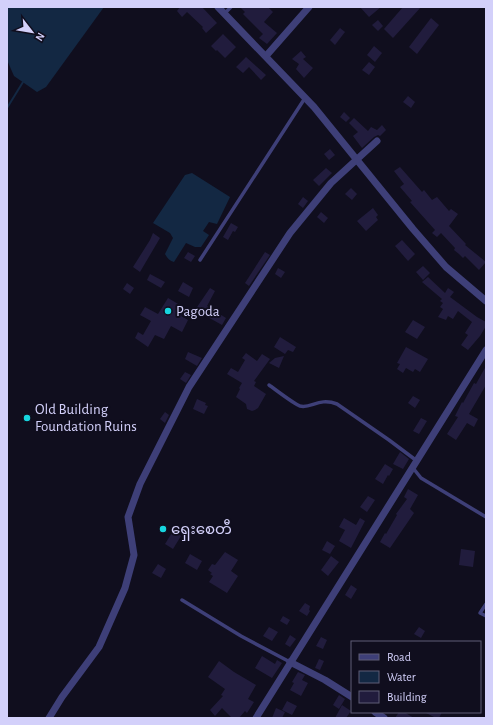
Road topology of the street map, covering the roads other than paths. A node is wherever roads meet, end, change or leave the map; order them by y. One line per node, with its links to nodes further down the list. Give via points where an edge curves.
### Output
1 (218, 7): 4 (street)
2 (231, 7): 4 (lane)
3 (309, 7): 5 (street)
4 (224, 14): 5 (street)
5 (266, 56): 6 (street)
6 (306, 97): 8 (street); 9 (lane)
7 (377, 141): 8 (street)
8 (356, 160): 10 (street, via 446,267); 21 (street, via 331,183 290,233 189,387 140,484 128,517 134,555 125,588 99,647)
9 (200, 260)
10 (486, 301)
11 (486, 350): 13 (street)
12 (269, 385): 13 (lane, via 300,406 323,401 336,404)
13 (417, 461): 14 (street)
14 (413, 468): 15 (lane, via 421,478); 19 (street)
15 (486, 517)
16 (182, 600): 19 (lane)
17 (486, 604): 18 (lane, via 480,613)
18 (486, 616)
19 (290, 662): 20 (street); 22 (street)
20 (351, 696)
21 (49, 718)
22 (256, 718)

